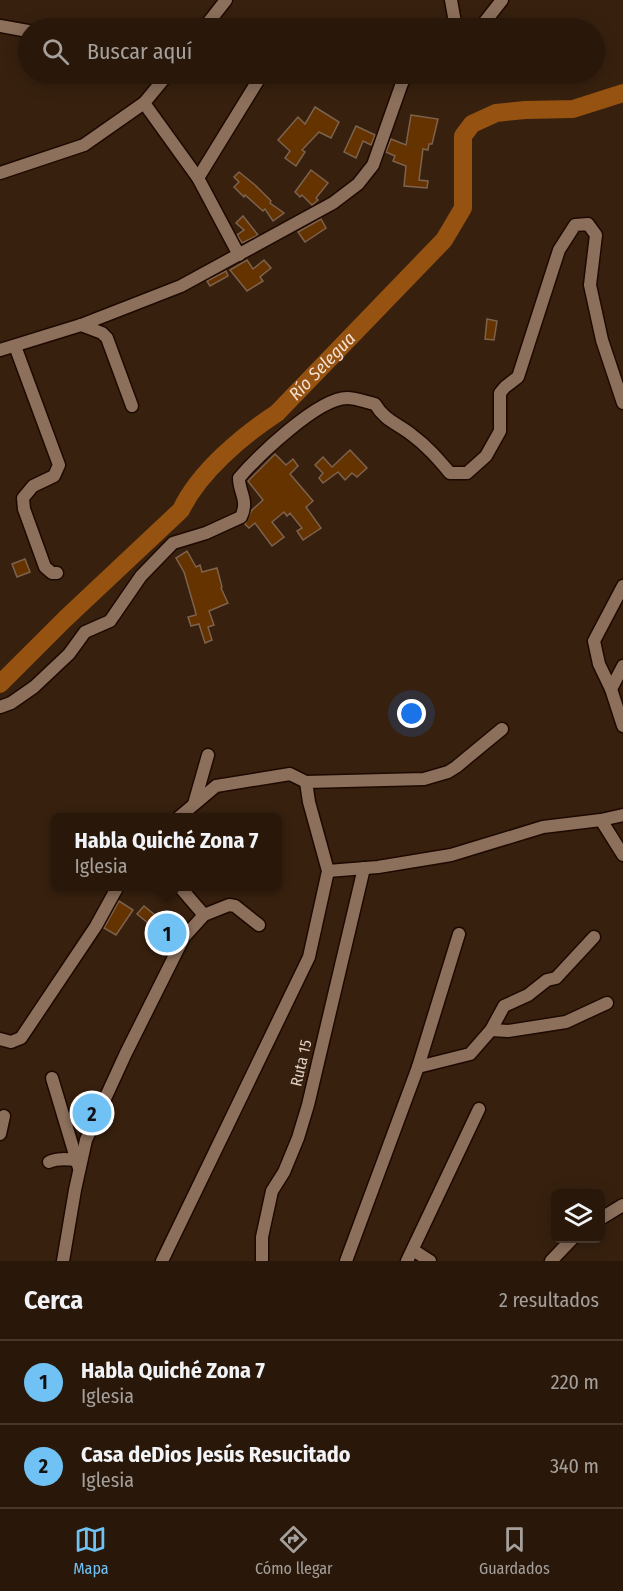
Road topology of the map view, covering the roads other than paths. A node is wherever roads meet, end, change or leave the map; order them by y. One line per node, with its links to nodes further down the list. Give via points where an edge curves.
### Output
1 (226, 0): 4 (street)
2 (452, 0): 5 (street)
3 (502, 0): 6 (street)
4 (212, 18)
5 (455, 18)
6 (488, 18)
7 (0, 26): 8 (street)
8 (18, 29)
9 (160, 84): 12 (street)
10 (256, 84): 14 (street)
11 (402, 84): 15 (street, via 373,165 358,184 333,203)
12 (144, 103): 13 (street, via 84,145); 14 (street)
13 (0, 173)
14 (198, 178): 15 (street)
15 (239, 255): 16 (street, via 181,286)
16 (81, 325): 17 (street); 20 (street, via 107,338)
17 (15, 346): 18 (street); 21 (street, via 59,465 54,477 33,486 23,498 45,567)
18 (0, 350)
19 (623, 403): 25 (street, via 602,340 590,285 596,235 588,224 575,225 559,250 518,377 500,393 500,431 486,456 467,473 450,473 411,434 382,416 375,404 346,398 332,403 295,424 239,478 245,499 241,517 172,543 141,576 110,621 85,632 69,654 34,687)
20 (132, 406)
21 (57, 573)
22 (623, 586): 24 (street, via 594,641)
23 (623, 666): 24 (street)
24 (611, 689): 26 (street)
25 (0, 706)
26 (623, 726)
27 (502, 729): 29 (street, via 456,767 424,779)
28 (208, 755): 30 (street)
29 (306, 782): 30 (street, via 290,774 216,786); 36 (street)
30 (194, 804): 31 (street)
31 (184, 813)
32 (623, 815): 33 (street)
33 (601, 820): 34 (street); 35 (street, via 543,827 451,855)
34 (623, 855)
35 (364, 868): 36 (street); 59 (street, Ruta 15, via 308,1105 298,1138 270,1198 262,1237)
36 (328, 871): 58 (street, via 309,957)
37 (115, 891): 45 (street, via 21,1038 11,1042)
38 (183, 891): 39 (street)
39 (204, 915): 40 (street, via 235,906); 52 (street, via 184,937 168,966)
40 (258, 925)
41 (459, 934): 46 (street)
42 (594, 938): 44 (street, via 556,978 504,1006)
43 (607, 1003): 44 (street, via 566,1022)
44 (491, 1030): 46 (street, via 470,1054)
45 (0, 1039)
46 (418, 1067): 60 (street)
47 (52, 1078): 52 (street)
48 (478, 1109): 56 (street)
49 (4, 1116): 50 (street)
50 (0, 1134)
51 (49, 1162): 52 (street, via 67,1159)
52 (77, 1165): 57 (street)
53 (623, 1205): 54 (street)
54 (605, 1216)
55 (569, 1243): 62 (street)
56 (410, 1255): 61 (street)
57 (63, 1261)
58 (162, 1261)
59 (262, 1261)
60 (346, 1261)
61 (430, 1261)
62 (551, 1261)

